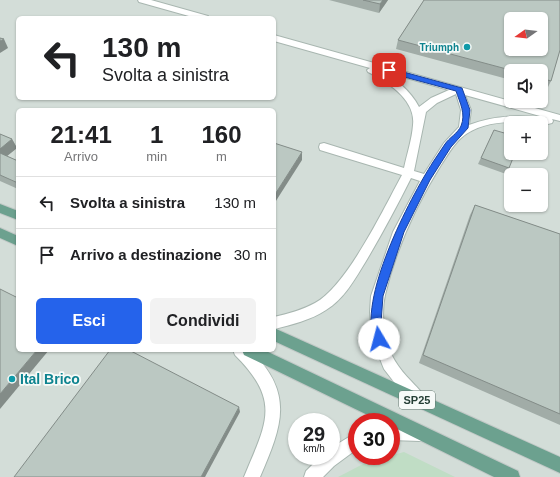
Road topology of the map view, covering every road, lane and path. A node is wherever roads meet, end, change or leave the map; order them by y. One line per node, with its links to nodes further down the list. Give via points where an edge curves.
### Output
1 (142, 0): 2 (street)
2 (198, 16)
3 (276, 39): 4 (street)
4 (346, 58): 5 (street); 8 (street, via 380,75 397,87 416,111)
5 (459, 90): 6 (street); 8 (street, via 427,104 421,111); 9 (street, via 465,105 466,119 464,128)
6 (560, 118)
7 (560, 123): 9 (street, via 524,118 506,120 469,128)
8 (418, 124): 11 (street)
9 (457, 136): 12 (street)
10 (324, 147): 11 (street)
11 (408, 173): 12 (street); 17 (street, via 362,258 333,297 307,314)
12 (427, 179): 21 (street, via 399,232 378,296 376,323 384,357 393,373)
13 (0, 208): 14 (main road)
14 (16, 215)
15 (0, 233): 16 (main road)
16 (16, 240)
17 (276, 322)
18 (276, 335): 21 (main road, SP25)
19 (242, 352): 26 (street, via 260,372 272,394 273,419)
20 (253, 352): 23 (main road, SP25)
21 (422, 402): 25 (main road, SP25)
22 (400, 432): 23 (street)
23 (421, 433): 28 (main road, SP25)
24 (348, 446): 27 (street, via 328,460)
25 (560, 466)
26 (252, 477)
27 (312, 477)
28 (512, 477)

